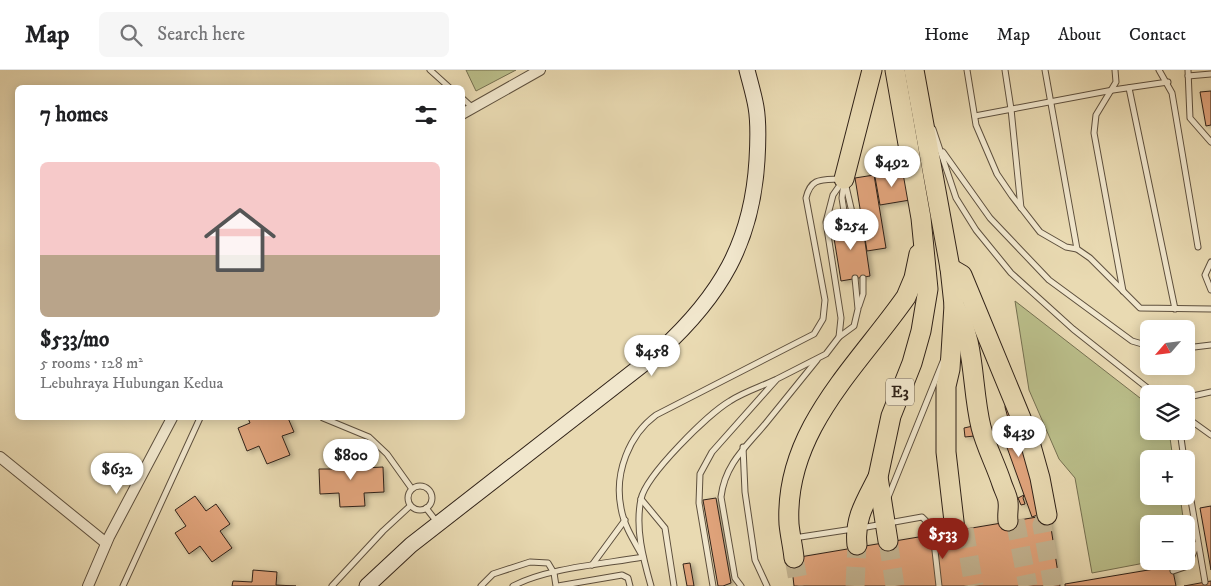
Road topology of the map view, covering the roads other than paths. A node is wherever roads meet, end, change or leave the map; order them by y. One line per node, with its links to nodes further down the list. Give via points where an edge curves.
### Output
1 (430, 70): 16 (lane)
2 (540, 70): 21 (street)
3 (747, 70): 71 (street, via 757,108 753,200 744,235 713,292 687,326 660,351)
4 (872, 70): 27 (highway)
5 (895, 70): 31 (highway, E3)
6 (967, 70): 24 (lane)
7 (1005, 70): 22 (lane)
8 (1045, 70): 20 (lane)
9 (1114, 70): 18 (lane, via 1116,82)
10 (1159, 70): 15 (lane)
11 (1188, 70): 14 (lane)
12 (1211, 74): 14 (lane)
13 (914, 75): 26 (lane); 35 (highway)
14 (1188, 76): 25 (lane, via 1190,118)
15 (1168, 82): 17 (lane); 32 (lane)
16 (447, 85)
17 (1129, 88): 18 (lane); 42 (lane)
18 (1113, 90): 20 (lane); 40 (lane, via 1096,115 1094,133)
19 (465, 100): 21 (lane)
20 (1052, 102): 22 (lane); 33 (lane)
21 (474, 108): 23 (street)
22 (1011, 110): 24 (lane); 28 (lane)
23 (465, 112)
24 (975, 116): 28 (lane, via 997,174)
25 (1211, 142)
26 (940, 148): 46 (lane, via 990,218 1049,280 1132,341); 52 (lane, via 956,198 976,230 1011,273)
27 (844, 179): 29 (lane); 30 (lane, via 842,198); 45 (lane, via 834,195 826,222 841,318); 70 (lane, via 815,182 808,186 806,198 825,300 824,319 814,334 644,424 629,447 621,473 620,507)
28 (1022, 209): 33 (lane, via 1047,237)
29 (854, 221)
30 (846, 224)
31 (924, 244): 38 (highway, E3); 75 (highway, via 906,297 820,412 805,440 790,504)
32 (1198, 247)
33 (1077, 249): 40 (lane)
34 (1211, 262): 39 (lane, via 1205,275)
35 (950, 268): 44 (highway); 69 (highway, via 964,279 1028,435)
36 (855, 278): 41 (lane)
37 (863, 278): 41 (lane, via 863,294)
38 (928, 289): 44 (highway); 62 (highway, E3, via 921,330 891,416)
39 (1211, 290)
40 (1122, 291): 42 (lane, via 1140,308)
41 (858, 309): 45 (lane, via 854,326)
42 (1175, 309): 43 (lane)
43 (1211, 309)
44 (953, 313): 48 (highway); 68 (highway, via 962,319 975,376 975,398 982,429)
45 (839, 337): 50 (lane)
46 (1140, 343)
47 (1211, 344): 49 (lane)
48 (950, 345): 72 (lane, via 892,492); 73 (highway, via 946,452)
49 (1195, 347)
50 (820, 357): 51 (lane); 60 (lane)
51 (777, 379): 64 (lane, via 729,401 694,430 657,472); 97 (lane, via 712,452 700,474 699,503)
52 (1144, 385)
53 (1211, 392): 54 (lane)
54 (1195, 396)
55 (171, 420): 76 (street)
56 (199, 420): 87 (lane)
57 (328, 420): 63 (lane, via 369,437 387,454)
58 (1195, 423): 59 (lane)
59 (1211, 435)
60 (743, 447): 98 (lane, via 722,486 721,497 735,578); 99 (lane, via 745,492 755,560)
61 (0, 457): 76 (street)
62 (878, 477): 72 (highway, E3); 74 (highway, via 858,517)
63 (412, 489): 66 (lane, via 408,497); 67 (lane, via 420,486 429,491 432,499)
64 (641, 498): 78 (lane, via 639,530); 96 (lane, via 666,528)
65 (1191, 505): 77 (lane)
66 (410, 506): 67 (lane, via 418,510); 88 (lane)
67 (426, 508): 71 (lane)
68 (1011, 514)
69 (1047, 515)
70 (625, 520): 78 (lane); 80 (lane)
71 (439, 524): 89 (street)
72 (885, 524): 74 (lane); 100 (lane, via 920,517 930,525)
73 (960, 529)
74 (856, 537): 75 (lane)
75 (792, 538): 79 (highway)
76 (106, 543): 86 (street)
77 (1197, 544): 81 (lane, via 1188,566); 84 (lane)
78 (643, 557): 80 (lane); 95 (lane)
79 (794, 558)
80 (592, 566): 82 (lane)
81 (1173, 571)
82 (554, 573): 90 (lane, via 548,563 530,562 493,574); 91 (lane); 92 (lane)
83 (601, 578): 85 (lane); 93 (lane); 94 (lane, via 624,575)
84 (1204, 582)
85 (578, 584): 92 (lane)
86 (88, 586)
87 (122, 586)
88 (332, 586)
89 (367, 586)
90 (481, 586)
91 (513, 586)
92 (557, 586)
93 (602, 586)
94 (630, 586)
95 (651, 586)
96 (674, 586)
97 (713, 586)
98 (741, 586)
99 (767, 586)
100 (939, 586)

